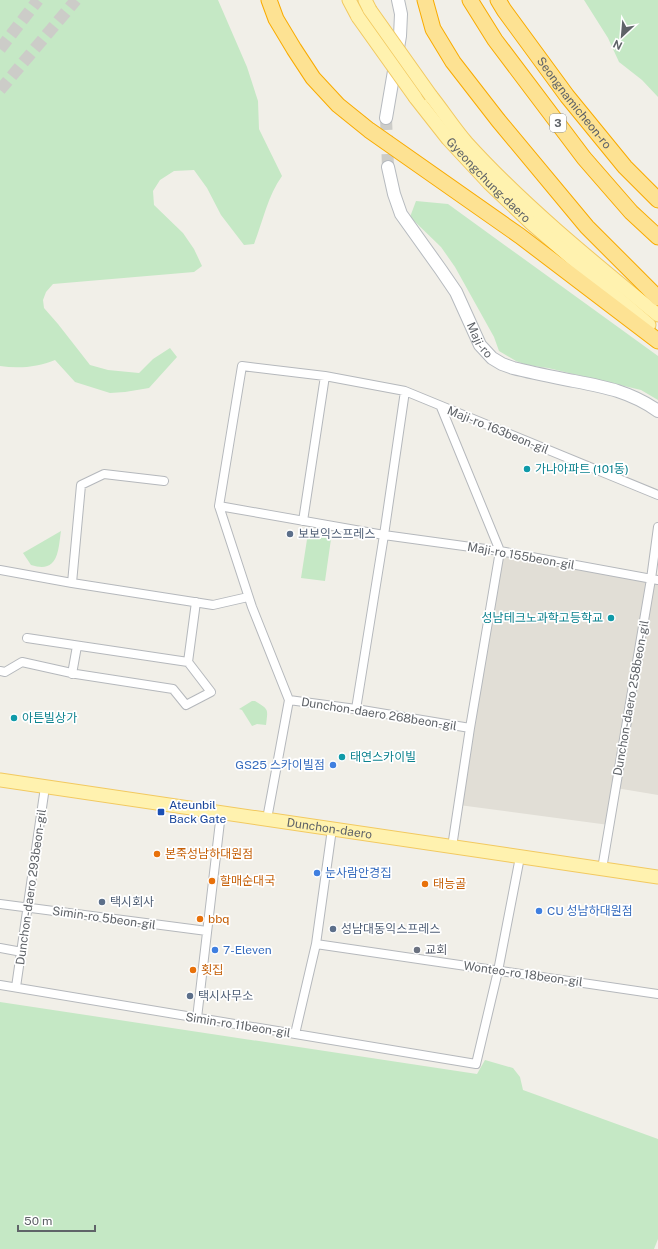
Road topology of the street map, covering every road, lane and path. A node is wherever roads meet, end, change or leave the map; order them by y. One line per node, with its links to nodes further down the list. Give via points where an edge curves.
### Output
1 (269, 0): 15 (highway, via 276,19 313,78 338,105 369,130 520,236)
2 (349, 0): 14 (main road, Gyeongchung-daero, bridge, via 358,17 448,139 489,183 624,305)
3 (398, 0): 8 (main road, via 401,14 400,36)
4 (425, 0): 12 (highway, via 433,29 453,62 498,120 586,227)
5 (470, 0): 11 (highway, Seongnamicheon-ro / 3, via 495,40 584,158 631,212)
6 (498, 0): 10 (highway, Seongnamicheon-ro / 3, via 567,96 625,167)
7 (368, 5): 13 (main road, Gyeongchung-daero, bridge, via 466,141 582,252)
8 (386, 118)
9 (388, 167): 19 (main road, Maji-ro, via 401,214 456,292 480,344 492,358 513,368 614,389 631,395)
10 (658, 200)
11 (658, 236)
12 (658, 298)
13 (658, 315)
14 (658, 332)
15 (658, 340)
16 (324, 376): 17 (street, Maji-ro 163beon-gil); 22 (street, Maji-ro 163beon-gil, via 242,366); 23 (street)
17 (405, 391): 18 (street, Maji-ro 163beon-gil); 25 (street)
18 (441, 407): 21 (street, Maji-ro 163beon-gil); 26 (street)
19 (658, 411)
20 (164, 481): 29 (street, via 104,474 81,485)
21 (658, 495)
22 (219, 506): 23 (street, Maji-ro 155beon-gil); 30 (street)
23 (303, 522): 25 (street, Maji-ro 155beon-gil)
24 (658, 527): 28 (street, Dunchon-daero 258beon-gil)
25 (384, 535): 26 (street, Maji-ro 155beon-gil); 38 (street)
26 (500, 551): 28 (street, Maji-ro 155beon-gil); 39 (street, Dunchon-daero 268beon-gil)
27 (0, 570): 29 (street)
28 (654, 580): 47 (street, Dunchon-daero 258beon-gil)
29 (72, 583): 31 (street)
30 (248, 597): 31 (street, via 213,605); 37 (street)
31 (196, 602): 34 (street)
32 (27, 638): 33 (street)
33 (77, 646): 34 (street); 36 (street)
34 (188, 662): 36 (street, via 211,692 186,706 173,689)
35 (0, 671): 36 (street, via 5,672 22,662)
36 (72, 674)
37 (289, 700): 38 (street, Dunchon-daero 268beon-gil); 43 (street)
38 (356, 709): 39 (street, Dunchon-daero 268beon-gil)
39 (470, 728): 45 (street, Dunchon-daero 268beon-gil)
40 (0, 780): 41 (main road, Dunchon-daero)
41 (45, 787): 42 (main road, Dunchon-daero); 50 (street, Dunchon-daero 293beon-gil)
42 (221, 813): 43 (main road, Dunchon-daero); 51 (street)
43 (267, 819): 44 (main road, Dunchon-daero)
44 (332, 829): 45 (main road, Dunchon-daero); 52 (street)
45 (452, 847): 46 (main road, Dunchon-daero)
46 (520, 857): 47 (main road, Dunchon-daero); 55 (street)
47 (602, 869): 48 (main road, Dunchon-daero)
48 (658, 877)
49 (0, 904): 50 (street, Simin-ro 5beon-gil)
50 (28, 908): 51 (street, Simin-ro 5beon-gil); 54 (street, Dunchon-daero 293beon-gil)
51 (207, 932): 59 (street)
52 (316, 944): 55 (street, Wonteo-ro 18beon-gil); 60 (street)
53 (0, 948): 54 (street)
54 (22, 952): 57 (street, Dunchon-daero 293beon-gil)
55 (498, 971): 58 (street, Wonteo-ro 18beon-gil); 60 (street, Simin-ro 11beon-gil, via 476,1064)
56 (0, 985): 57 (street, Simin-ro 11beon-gil)
57 (16, 987): 59 (street, Simin-ro 11beon-gil)
58 (658, 994)
59 (197, 1018): 60 (street, Simin-ro 11beon-gil)
60 (295, 1034)

